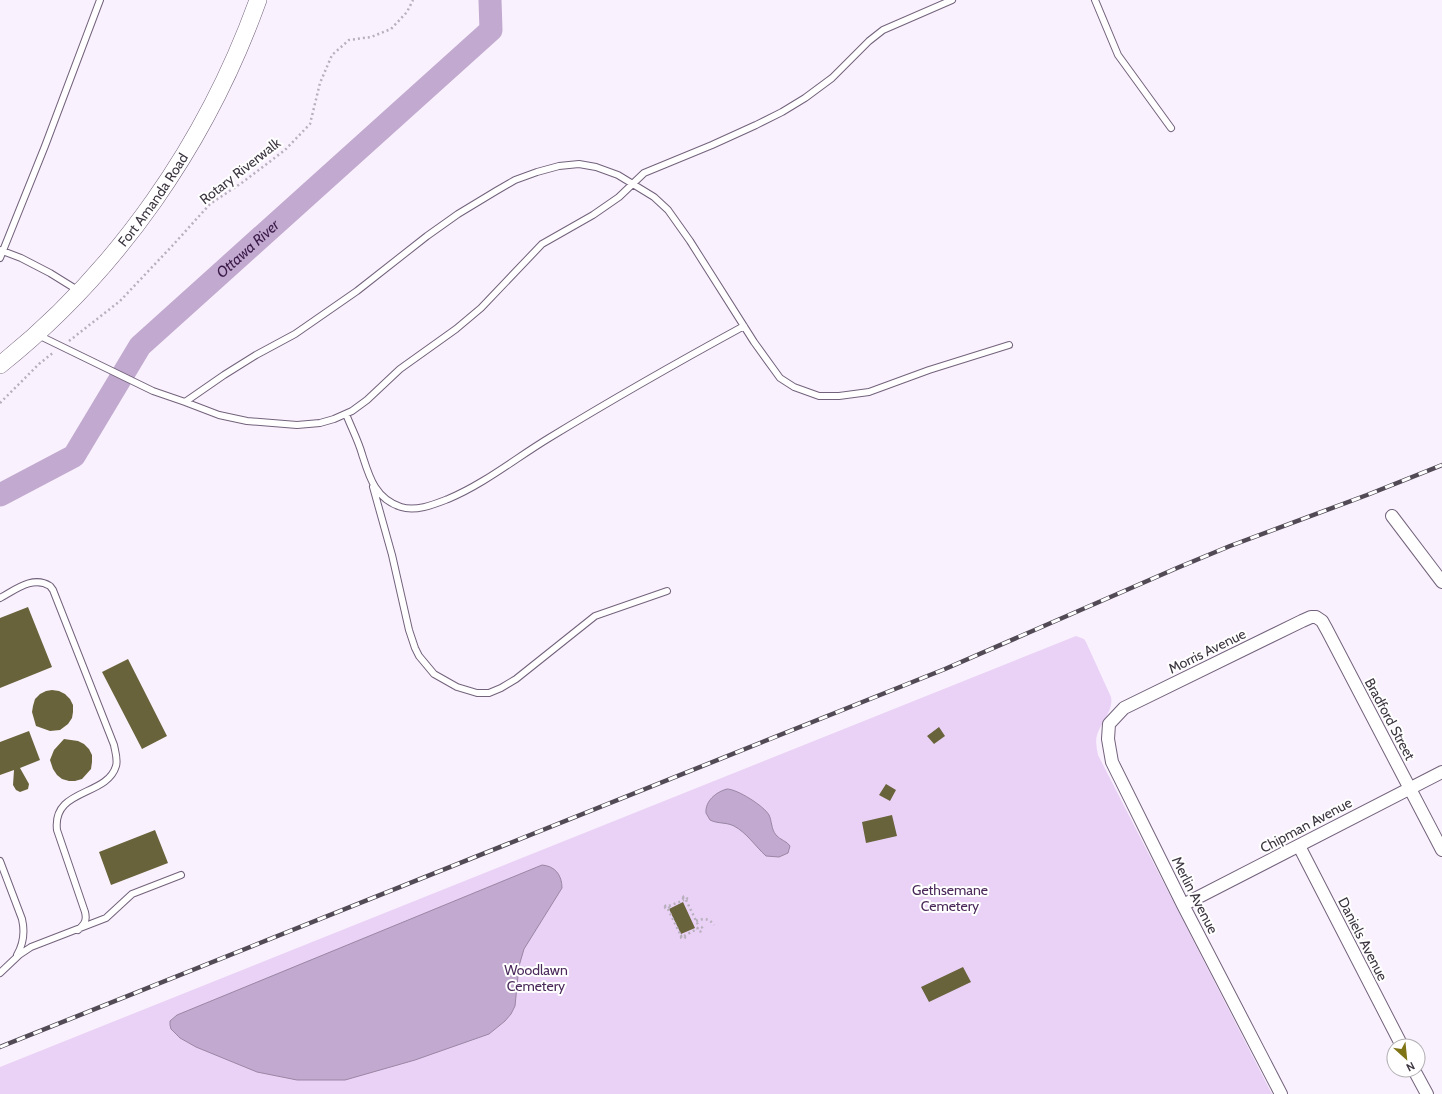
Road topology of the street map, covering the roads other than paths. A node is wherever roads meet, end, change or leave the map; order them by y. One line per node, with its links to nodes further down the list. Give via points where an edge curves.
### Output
1 (100, 0): 7 (lane)
2 (258, 0): 9 (street, Fort Amanda Road, via 233,65 200,129 170,178 113,256)
3 (952, 0): 6 (lane, via 884,30 832,78 805,98 743,130 644,173)
4 (1095, 0): 5 (lane, via 1118,55)
5 (1171, 128)
6 (633, 184): 10 (lane, via 654,197 668,210); 14 (lane, via 618,175 579,164 559,166 515,180 458,214 295,334 256,355); 15 (lane, via 620,197 542,244 481,308 400,369 352,412)
7 (1, 251): 8 (lane); 9 (lane, via 21,258)
8 (0, 258)
9 (80, 291): 11 (street, Fort Amanda Road)
10 (744, 326): 12 (lane, via 780,378 794,387 819,396 869,392); 16 (lane, via 639,384 449,498 429,506 401,507 388,500)
11 (37, 334): 13 (street, Fort Amanda Road); 14 (lane, via 153,391)
12 (1009, 345)
13 (0, 365)
14 (185, 402): 15 (lane, via 219,415 247,421 297,425 320,423)
15 (346, 414): 16 (lane)
16 (371, 483): 19 (lane, via 415,648 434,674 457,687 483,693 501,688 595,616)
17 (1392, 516): 18 (street)
18 (1442, 582)
19 (667, 591)
20 (0, 598): 30 (lane, via 34,582 50,586 114,745 116,765 113,772 107,779 62,806 57,815 57,830 85,912 84,924)
21 (1302, 621): 22 (street, Morris Avenue); 24 (street, Bradford Street, via 1316,617 1322,621)
22 (1124, 708): 29 (street, Merlin Avenue, via 1109,724 1108,739 1112,762)
23 (1442, 772): 24 (street, Chipman Avenue)
24 (1409, 788): 25 (street, Chipman Avenue); 26 (street, Bradford Street)
25 (1299, 846): 29 (street, Chipman Avenue); 33 (street, Daniels Avenue)
26 (1442, 850)
27 (0, 861): 31 (lane, via 24,927 22,947)
28 (181, 876): 30 (lane, via 132,894 106,918)
29 (1183, 905): 35 (street, Merlin Avenue)
30 (78, 930): 31 (lane, via 31,947)
31 (14, 961): 32 (lane)
32 (0, 973)
33 (1398, 1038)
34 (1418, 1078): 36 (street)
35 (1281, 1094)
36 (1426, 1094)

